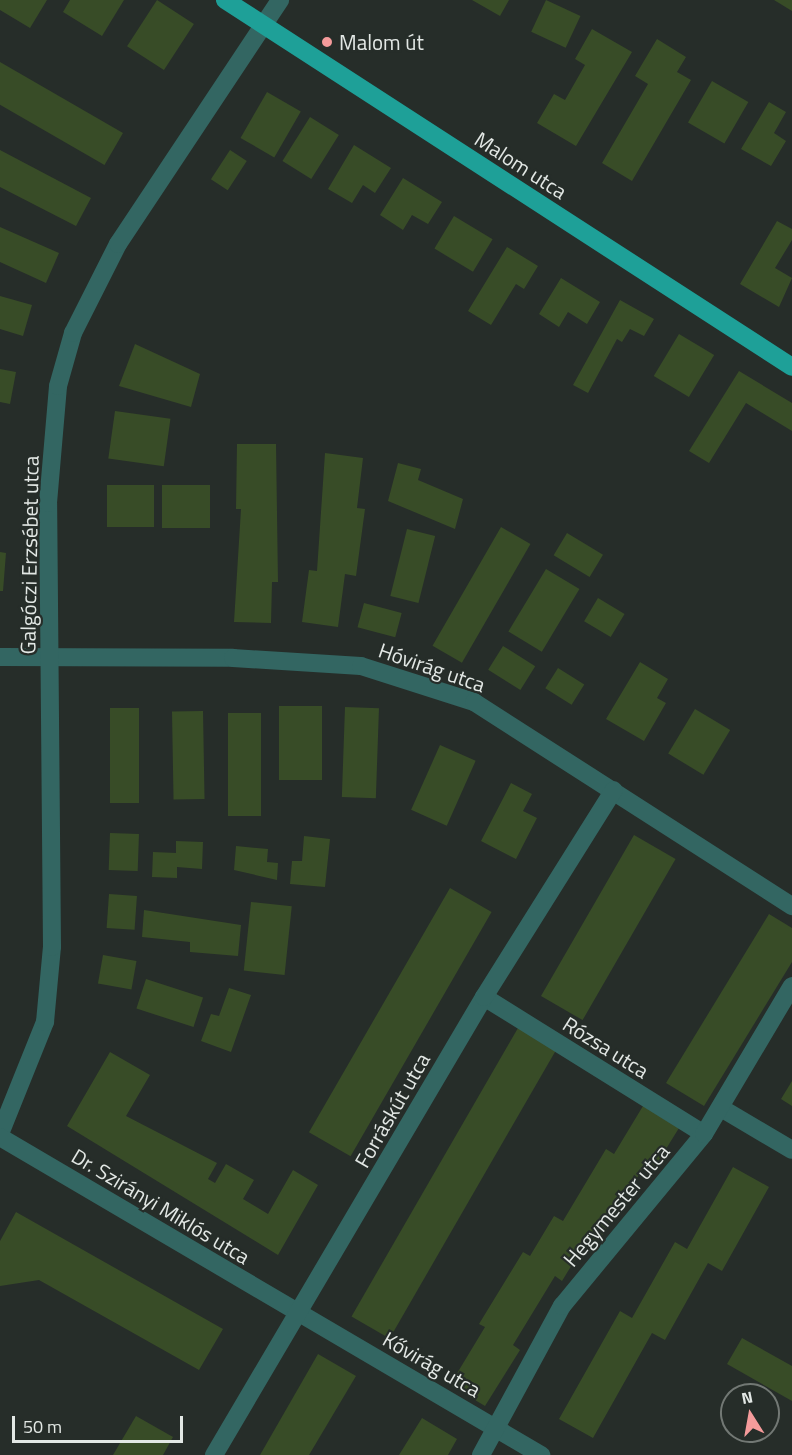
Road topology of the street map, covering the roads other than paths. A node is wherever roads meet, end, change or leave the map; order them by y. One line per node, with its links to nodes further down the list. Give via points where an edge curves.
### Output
1 (225, 0): 3 (main road, Malom utca)
2 (280, 0): 3 (street, Galgóczi Erzsébet utca)
3 (261, 23): 4 (main road, Malom utca); 6 (street, Galgóczi Erzsébet utca, via 118,244 74,333 58,386 48,503)
4 (792, 367)
5 (0, 657): 6 (street, Hóvirág utca)
6 (50, 658): 7 (street, Hóvirág utca, via 234,658 361,666 474,702); 13 (street, Galgóczi Erzsébet utca, via 52,947 45,1022)
7 (614, 790): 8 (street, Hóvirág utca); 10 (street, Forráskút utca)
8 (792, 906)
9 (792, 986): 11 (street, Hegymester utca)
10 (484, 997): 12 (street, Rózsa utca); 15 (street, Forráskút utca)
11 (721, 1108): 12 (street, Hegymester utca); 14 (street)
12 (704, 1134): 16 (street, Hegymester utca, via 561,1306)
13 (0, 1136): 15 (street, Dr. Szirányi Miklós utca)
14 (792, 1150)
15 (299, 1314): 16 (street, Kővirág utca); 17 (street, Forráskút utca)
16 (497, 1426): 18 (street, Hegymester utca); 19 (street, Kővirág utca)
17 (213, 1455)
18 (480, 1455)
19 (541, 1455)

